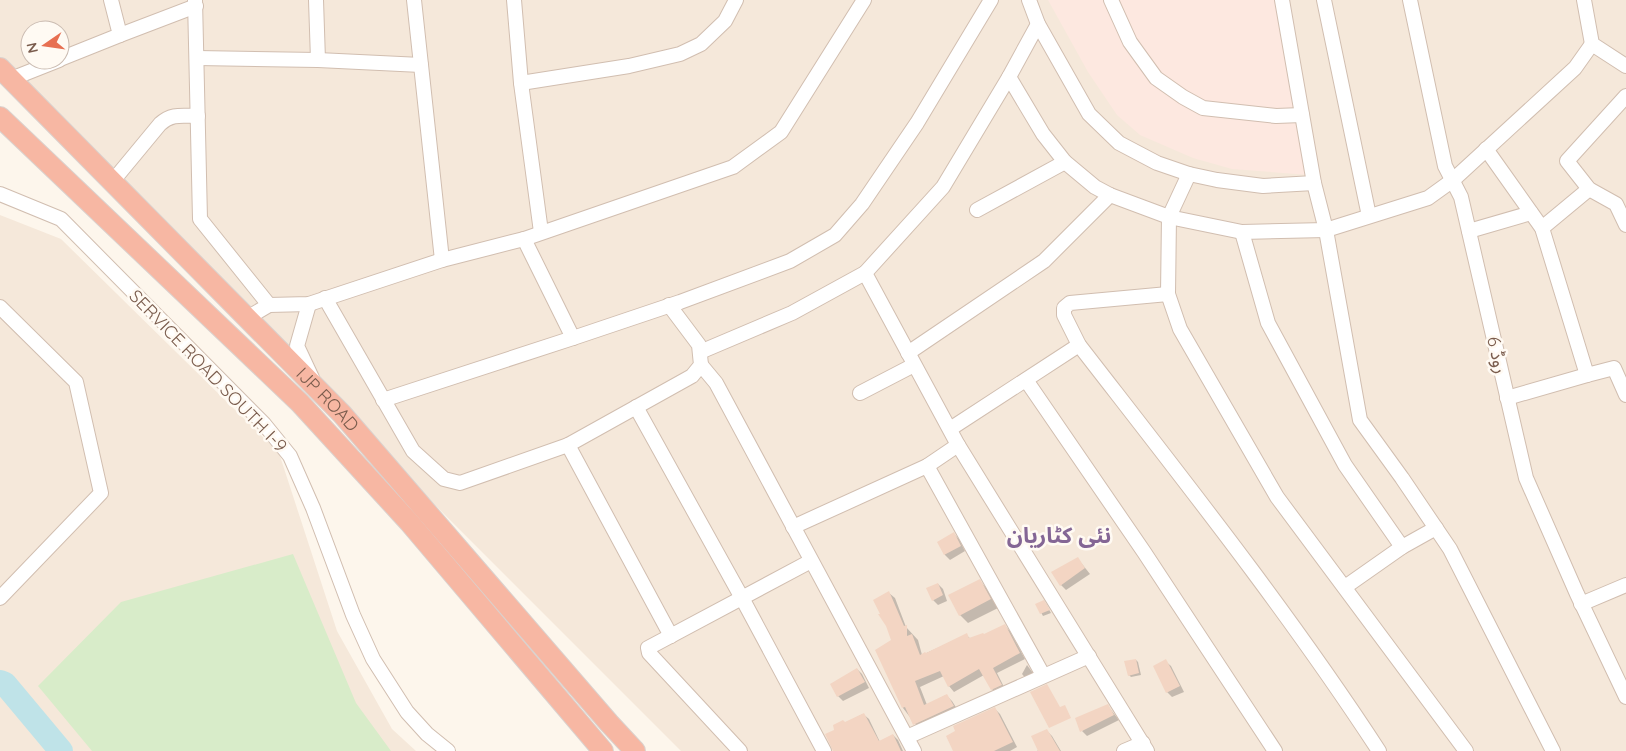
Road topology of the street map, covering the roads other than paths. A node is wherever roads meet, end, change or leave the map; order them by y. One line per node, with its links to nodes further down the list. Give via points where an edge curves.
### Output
1 (111, 0): 16 (street)
2 (316, 0): 20 (street)
3 (414, 0): 21 (street)
4 (514, 0): 26 (street)
5 (736, 0): 26 (street, via 725,20 701,44 680,54 629,66)
6 (864, 0): 48 (street, via 781,132 733,167)
7 (991, 0): 57 (street, via 917,123 862,204 835,235 790,261)
8 (1029, 0): 15 (street)
9 (1111, 0): 28 (street, via 1130,42 1156,78 1183,97 1203,108 1276,116)
10 (1282, 0): 28 (street)
11 (1324, 0): 42 (street)
12 (1410, 0): 34 (street, روڈ 6, via 1445,166)
13 (1584, 0): 17 (street)
14 (195, 3): 16 (street); 19 (street)
15 (1038, 24): 25 (street); 33 (street, via 1089,114 1120,142 1157,163)
16 (120, 35): 18 (street)
17 (1592, 44): 22 (street); 31 (street, via 1575,68)
18 (70, 55)
19 (197, 58): 20 (street); 29 (street)
20 (318, 60): 21 (street)
21 (421, 64): 51 (street)
22 (1626, 66)
23 (21, 70): 24 (street)
24 (6, 74): 35 (highway, IJP ROAD)
25 (1009, 77): 32 (street, via 1043,134); 52 (street, via 943,187)
26 (521, 83): 48 (street)
27 (1626, 96): 37 (street, via 1567,161)
28 (1302, 115): 36 (street)
29 (198, 116): 35 (street, via 168,117); 56 (street, via 200,219)
30 (0, 117): 86 (highway, IJP ROAD, via 300,404 409,522)
31 (1486, 149): 34 (street); 41 (street)
32 (1065, 162): 39 (street); 40 (street)
33 (1189, 174): 36 (street, via 1263,186); 43 (street)
34 (1452, 180): 42 (street, via 1428,198); 47 (street, روڈ 6, via 1461,197)
35 (112, 182): 59 (highway, IJP ROAD)
36 (1314, 183): 46 (street)
37 (1590, 189): 44 (street, via 1616,204); 45 (street)
38 (0, 194): 93 (street, SERVICE ROAD SOUTH I-9, via 61,219 264,424 290,456 373,659 407,712)
39 (1110, 195): 43 (street); 63 (street, via 1044,261)
40 (977, 210)
41 (1531, 213): 45 (street); 47 (street)
42 (1369, 216): 46 (street)
43 (1169, 217): 49 (street); 53 (street)
44 (1626, 225)
45 (1542, 228): 64 (street)
46 (1326, 230): 49 (street); 77 (street, via 1360,420)
47 (1469, 231): 69 (street, روڈ 6)
48 (541, 232): 50 (street)
49 (1242, 232): 78 (street, via 1268,323 1345,465)
50 (524, 238): 51 (street); 60 (street)
51 (442, 260): 54 (street)
52 (865, 273): 62 (street); 63 (street)
53 (1168, 294): 61 (street, via 1070,303 1064,308 1064,315); 81 (street, via 1180,329 1277,497)
54 (325, 298): 55 (street); 70 (street)
55 (309, 304): 56 (street); 66 (street, via 297,346)
56 (269, 305): 59 (street)
57 (670, 305): 60 (street); 62 (street, via 699,345)
58 (0, 307): 82 (street, via 76,382 101,493)
59 (247, 318): 66 (highway, IJP ROAD)
60 (573, 338): 70 (street)
61 (1079, 345): 65 (street); 101 (street, via 1213,519 1336,686)
62 (700, 359): 71 (street, via 692,376); 76 (street)
63 (911, 359): 67 (street); 72 (street)
64 (1587, 375): 68 (street, via 1614,368); 69 (street)
65 (1026, 380): 72 (street); 100 (street)
66 (316, 388): 83 (highway, IJP ROAD)
67 (860, 393)
68 (1626, 395)
69 (1507, 398): 85 (street, روڈ 6, via 1526,478)
70 (383, 400): 73 (street, via 413,451 444,479 460,483)
71 (636, 407): 73 (street); 84 (street)
72 (950, 429): 74 (street)
73 (568, 445): 87 (street)
74 (958, 445): 75 (street); 88 (street)
75 (927, 466): 76 (street); 89 (street)
76 (794, 528): 79 (street)
77 (1436, 528): 78 (street); 103 (street, via 1450,549)
78 (1402, 547): 81 (street)
79 (812, 561): 84 (street); 91 (street)
80 (1626, 585): 85 (street)
81 (1345, 587): 102 (street)
82 (0, 598)
83 (502, 598): 86 (highway); 95 (highway, IJP ROAD)
84 (742, 598): 87 (street); 97 (street)
85 (1581, 604): 90 (street, روڈ 6)
86 (485, 612): 94 (highway, IJP ROAD)
87 (671, 636): 96 (street, via 648,648 649,653)
88 (1089, 656): 89 (street); 92 (street)
89 (1043, 675): 91 (street)
90 (1626, 697)
91 (907, 737): 98 (street)
92 (1145, 747): 99 (street)
93 (448, 751)
94 (603, 751)
95 (635, 751)
96 (740, 751)
97 (824, 751)
98 (914, 751)
99 (1124, 751)
100 (1275, 751)
101 (1379, 751)
102 (1466, 751)
103 (1553, 751)

